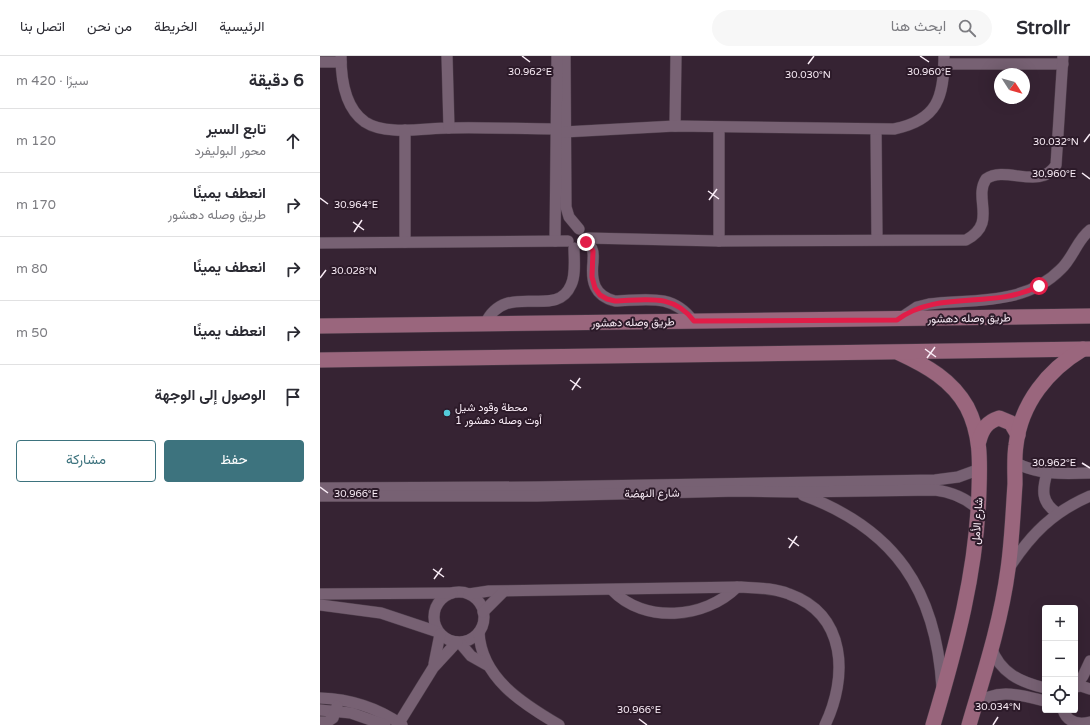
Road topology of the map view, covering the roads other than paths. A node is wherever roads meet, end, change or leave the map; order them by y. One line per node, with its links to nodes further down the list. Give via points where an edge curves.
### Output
1 (447, 56): 10 (street)
2 (556, 56): 14 (street)
3 (565, 56): 14 (street)
4 (676, 56): 9 (street)
5 (341, 59): 8 (street); 12 (street, via 348,99 358,116 376,126)
6 (944, 60): 7 (street); 13 (street, via 943,90 936,105 925,118 910,126 894,130)
7 (1063, 60): 17 (street, via 1058,160 1053,169 1039,177 994,175 986,179 983,186 982,224 973,236 966,240)
8 (320, 62)
9 (675, 126): 11 (street); 14 (street)
10 (449, 128): 12 (street); 14 (street)
11 (719, 128): 13 (street); 20 (street)
12 (405, 130): 21 (street)
13 (876, 130): 17 (street)
14 (560, 131): 15 (street, via 566,207 569,217); 19 (street)
15 (579, 229): 18 (street, via 584,232); 23 (street, via 570,232)
16 (1090, 230): 27 (street, via 1062,269 1030,290 1002,298 929,304)
17 (877, 239): 20 (street)
18 (587, 240): 20 (street); 23 (street, via 582,247); 25 (street, via 593,251)
19 (555, 241): 21 (street); 23 (street)
20 (719, 241)
21 (406, 242): 22 (street)
22 (320, 243)
23 (571, 245): 24 (street)
24 (573, 276): 25 (street); 29 (street, via 568,291 557,299 506,302 493,311)
25 (592, 277): 28 (street, via 595,288 607,299 670,302 684,310)
26 (1090, 316): 27 (main road, طريق وصله دهشور)
27 (897, 320): 28 (main road, طريق وصله دهشور)
28 (694, 321): 29 (main road, طريق وصله دهشور)
29 (484, 324): 30 (main road, طريق وصله دهشور)
30 (320, 326)
31 (1087, 349): 32 (main road); 34 (main road, via 1059,365 1039,387 1026,410)
32 (895, 351): 33 (main road); 35 (main road, شارع الأمل, via 928,367 956,391 969,412)
33 (320, 360)
34 (1018, 435): 35 (main road, via 1012,423 999,418 987,424); 36 (main road)
35 (979, 441): 37 (main road, شارع الأمل)
36 (1016, 463): 38 (street); 47 (main road)
37 (980, 469): 40 (street, شارع النهضة, via 958,477 935,480); 45 (main road, شارع الأمل)
38 (1047, 473): 39 (street); 46 (street, via 1043,493 1048,504)
39 (1089, 473)
40 (738, 487): 41 (street, شارع النهضة); 42 (street, شارع النهضة); 43 (street, شارع النهضة, via 537,496)
41 (320, 488)
42 (797, 492): 45 (street, شارع النهضة, via 936,490 959,496); 67 (street, via 860,523 885,543 905,567 921,594 932,626 939,660)
43 (320, 496)
44 (1090, 496): 46 (street)
45 (979, 510): 67 (main road, شارع الأمل, via 970,579)
46 (1057, 513): 47 (street, via 1030,539)
47 (1008, 570): 59 (main road)
48 (737, 587): 49 (street); 49 (street, via 726,598 712,606 680,612 633,607); 79 (street, via 788,593 815,609 828,625 837,644 840,664 835,698)
49 (612, 590): 50 (street)
50 (503, 592): 53 (street); 55 (street)
51 (452, 593): 52 (street); 53 (street); 57 (street, via 440,600 434,612 435,626)
52 (320, 594)
53 (469, 594): 55 (street, via 478,601)
54 (320, 605): 57 (street, via 381,613)
55 (484, 612): 56 (street, via 484,622)
56 (479, 632): 58 (street, via 470,640); 61 (street, via 480,646)
57 (439, 633): 58 (street, via 448,640); 62 (street)
58 (458, 642): 61 (street, via 471,656); 62 (street)
59 (991, 646): 65 (street, via 1000,664 1014,677); 71 (main road)
60 (1090, 661): 63 (street)
61 (487, 665): 78 (street, via 515,694)
62 (433, 668): 76 (street)
63 (1078, 683)
64 (1078, 686): 66 (street)
65 (1042, 687)
66 (1090, 689)
67 (942, 695): 80 (main road, شارع الأمل)
68 (320, 698): 70 (street)
69 (1042, 700): 71 (street, via 1003,693)
70 (338, 705): 72 (street); 74 (street, via 330,720); 76 (street, via 372,709); 77 (street)
71 (975, 705): 81 (main road)
72 (320, 710)
73 (1066, 717): 75 (street, via 1075,724)
74 (320, 722)
75 (1090, 722)
76 (401, 724)
77 (385, 725)
78 (559, 725)
79 (825, 725)
80 (933, 725)
81 (969, 725)

